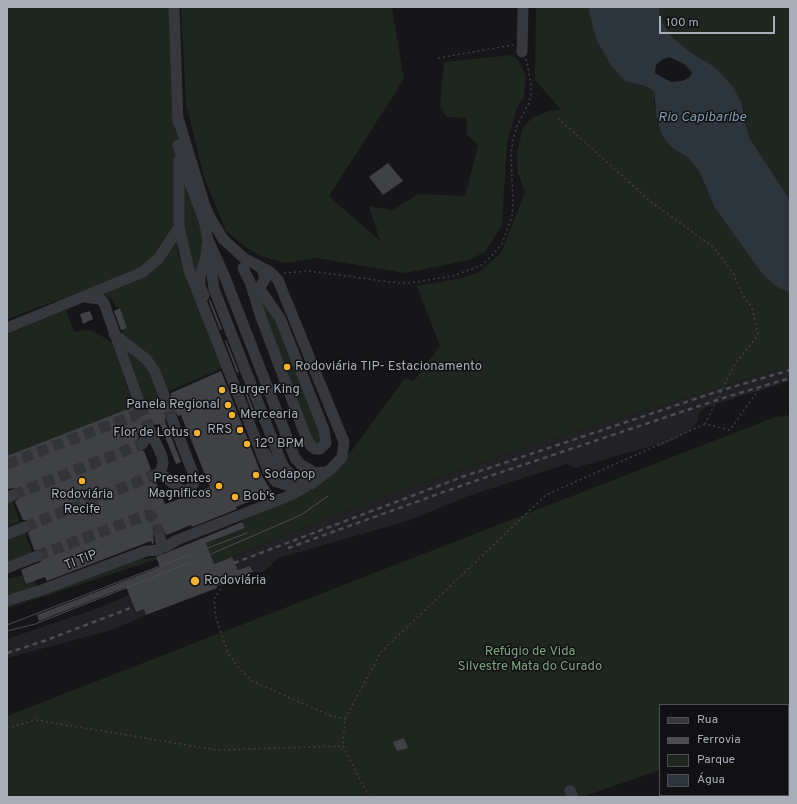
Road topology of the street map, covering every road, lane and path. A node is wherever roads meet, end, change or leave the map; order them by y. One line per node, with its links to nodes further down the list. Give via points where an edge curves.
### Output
1 (174, 7): 5 (street)
2 (523, 7): 3 (street)
3 (522, 52): 4 (path, via 513,45 505,45); 12 (path, via 529,69 531,93 513,140 512,216 502,244 484,264 453,276 410,283 309,271)
4 (438, 58)
5 (177, 115): 7 (street); 12 (street, via 205,206 216,228 223,239 245,259)
6 (558, 118): 20 (path, via 650,201 712,248 733,273 742,294 752,308 758,335 735,364)
7 (178, 145): 8 (street); 9 (street)
8 (204, 220): 10 (street); 11 (street, via 212,236)
9 (179, 227): 13 (street, via 159,258 143,272); 24 (street, bridge, via 189,270 269,473 275,481)
10 (208, 243): 23 (street, via 224,275 295,458); 24 (street, via 200,276 201,290 268,459 273,468)
11 (243, 268): 12 (street, via 257,277); 12 (street, via 306,437 311,446 320,449 326,443 324,430 280,318 261,291 260,287)
12 (267, 274): 22 (street, TI TIP, via 280,285 344,442 342,457)
13 (82, 297): 14 (street); 15 (street, via 93,297 104,303)
14 (7, 328)
15 (114, 333): 17 (street, via 146,359 154,370); 18 (street)
16 (759, 389): 20 (path, via 730,430)
17 (164, 395)
18 (140, 405)
19 (172, 419): 21 (street, via 193,473 194,483 188,490 182,491 157,474 163,464 162,456 150,428)
20 (705, 424): 34 (path, via 546,495 381,652)
21 (142, 444)
22 (331, 469): 23 (street); 25 (street, TI TIP)
23 (317, 474): 24 (street)
24 (294, 482): 25 (street)
25 (311, 484): 32 (street, TI TIP, via 291,495 167,546 164,547 161,541 159,550 146,551)
26 (25, 527): 27 (street)
27 (7, 534)
28 (37, 556): 30 (street)
29 (176, 564): 33 (path)
30 (7, 568)
31 (222, 584): 34 (path, via 214,599 216,618 228,653 238,668 252,681 331,716)
32 (7, 601)
33 (40, 617)
34 (345, 719): 36 (path)
35 (7, 728): 36 (path, via 36,720 217,750)
36 (343, 746): 37 (path)
37 (369, 797)

